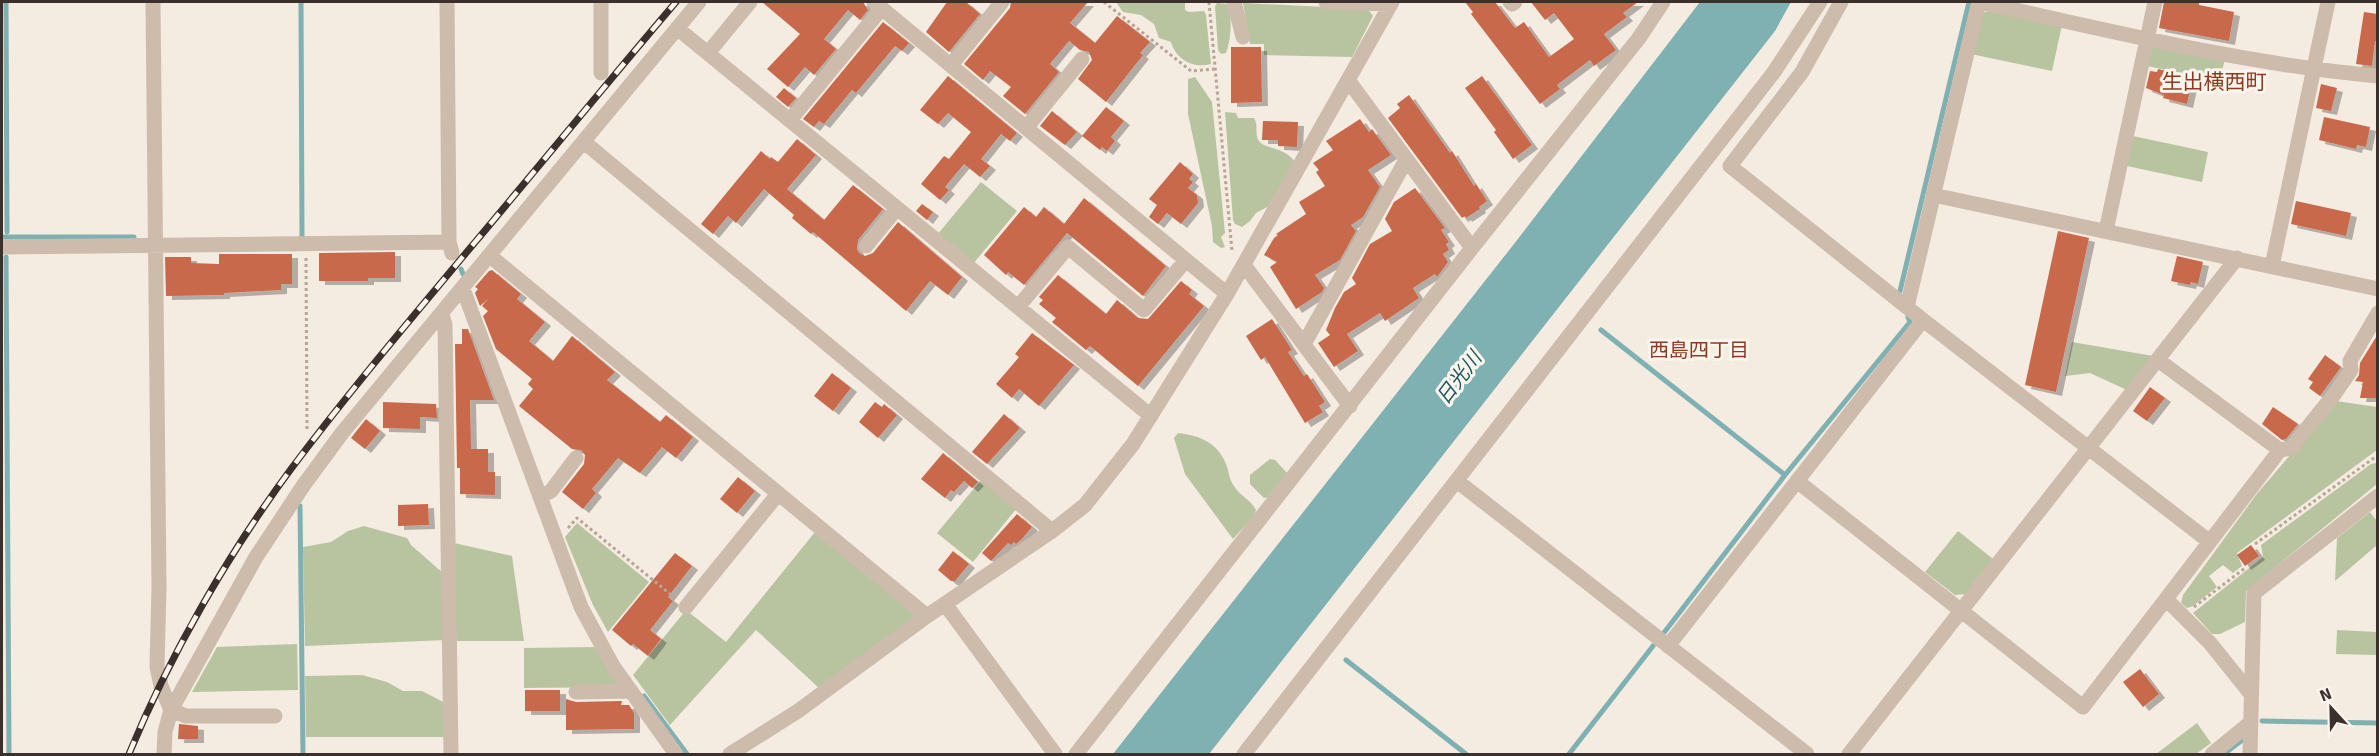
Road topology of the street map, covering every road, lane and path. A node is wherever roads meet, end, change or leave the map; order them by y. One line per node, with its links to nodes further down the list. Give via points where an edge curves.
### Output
1 (153, 2): 42 (street)
2 (447, 2): 39 (street, via 450,248)
3 (601, 2): 29 (street)
4 (699, 2): 21 (street)
5 (750, 2): 24 (street)
6 (1002, 2): 26 (street)
7 (1104, 2): 27 (path, via 1191,71)
8 (1209, 2): 27 (path)
9 (1234, 2): 22 (street)
10 (1326, 2): 19 (street)
11 (1510, 2): 12 (street)
12 (1515, 2)
13 (1664, 2): 43 (street)
14 (1820, 2): 68 (street, via 1774,72)
15 (1841, 2): 54 (street, via 1802,72 1730,166)
16 (1979, 2): 23 (street); 36 (street)
17 (2155, 2): 23 (street)
18 (2328, 2): 28 (street)
19 (1391, 3): 31 (street)
20 (878, 5): 26 (street); 32 (street)
21 (677, 28): 24 (street); 34 (street)
22 (1243, 37)
23 (2147, 39): 28 (street); 38 (street)
24 (708, 53): 32 (street)
25 (1082, 59): 33 (street)
26 (951, 65): 33 (street)
27 (1214, 69): 49 (path)
28 (2313, 70): 30 (street); 48 (street)
29 (601, 73)
30 (2378, 76)
31 (1348, 80): 35 (street); 47 (street)
32 (790, 120): 37 (street)
33 (1026, 128): 46 (street)
34 (584, 142): 44 (street); 72 (street)
35 (1406, 160): 43 (street); 58 (street)
36 (1933, 195): 38 (street); 54 (street)
37 (897, 208): 40 (street); 53 (street)
38 (2106, 231): 45 (street)
39 (306, 244): 42 (street); 62 (path)
40 (866, 246)
41 (2, 247): 42 (street)
42 (154, 247): 87 (street, via 157,667)
43 (1472, 248): 60 (street)
44 (490, 256): 50 (street); 69 (street)
45 (2238, 258): 48 (street); 59 (street)
46 (1186, 260): 52 (street); 53 (street, via 1144,310 1068,247)
47 (1245, 265): 49 (street); 58 (street)
48 (2272, 266): 51 (street)
49 (1236, 280): 52 (street)
50 (463, 289): 56 (street); 70 (street)
51 (2378, 289)
52 (1227, 294): 61 (street)
53 (1018, 307): 61 (street)
54 (1907, 307): 57 (street)
55 (2378, 314): 64 (street, via 2350,361 2351,370 2333,396 2291,448)
56 (442, 315): 87 (street, via 342,433 303,486 256,557); 91 (street)
57 (1923, 320): 63 (street); 67 (street)
58 (1304, 344): 60 (street)
59 (2158, 360): 63 (street); 64 (street)
60 (1350, 406): 95 (street)
61 (1151, 416): 72 (street, via 1085,505)
62 (307, 430)
63 (2089, 448): 74 (street); 80 (street)
64 (2280, 450): 74 (street)
65 (2378, 455): 75 (path)
66 (576, 458): 70 (street, via 551,491)
67 (1797, 481): 80 (street); 83 (street)
68 (1457, 482): 83 (street); 96 (street)
69 (778, 494): 79 (street); 81 (street)
70 (540, 496): 73 (street)
71 (2378, 496): 86 (street, via 2254,593)
72 (1052, 531): 78 (street)
73 (556, 542): 79 (path, via 577,518); 84 (street, via 581,607)
74 (2210, 542): 77 (street)
75 (2255, 544)
76 (2245, 568): 82 (path)
77 (2166, 599): 80 (street, via 2083,707); 82 (street)
78 (945, 604): 81 (street); 94 (street)
79 (686, 607)
80 (1961, 611): 98 (street)
81 (927, 616): 93 (street, via 798,711)
82 (2183, 616): 86 (street)
83 (1668, 646): 97 (street)
84 (631, 691): 85 (street); 92 (street)
85 (576, 692)
86 (2251, 694): 89 (street)
87 (171, 710): 88 (street, via 186,716); 90 (street)
88 (274, 716)
89 (2250, 723): 99 (street); 100 (street)
90 (164, 754)
91 (451, 754)
92 (676, 754)
93 (730, 754)
94 (1055, 754)
95 (1077, 754)
96 (1244, 754)
97 (1807, 754)
98 (1849, 754)
99 (2212, 754)
100 (2250, 754)

